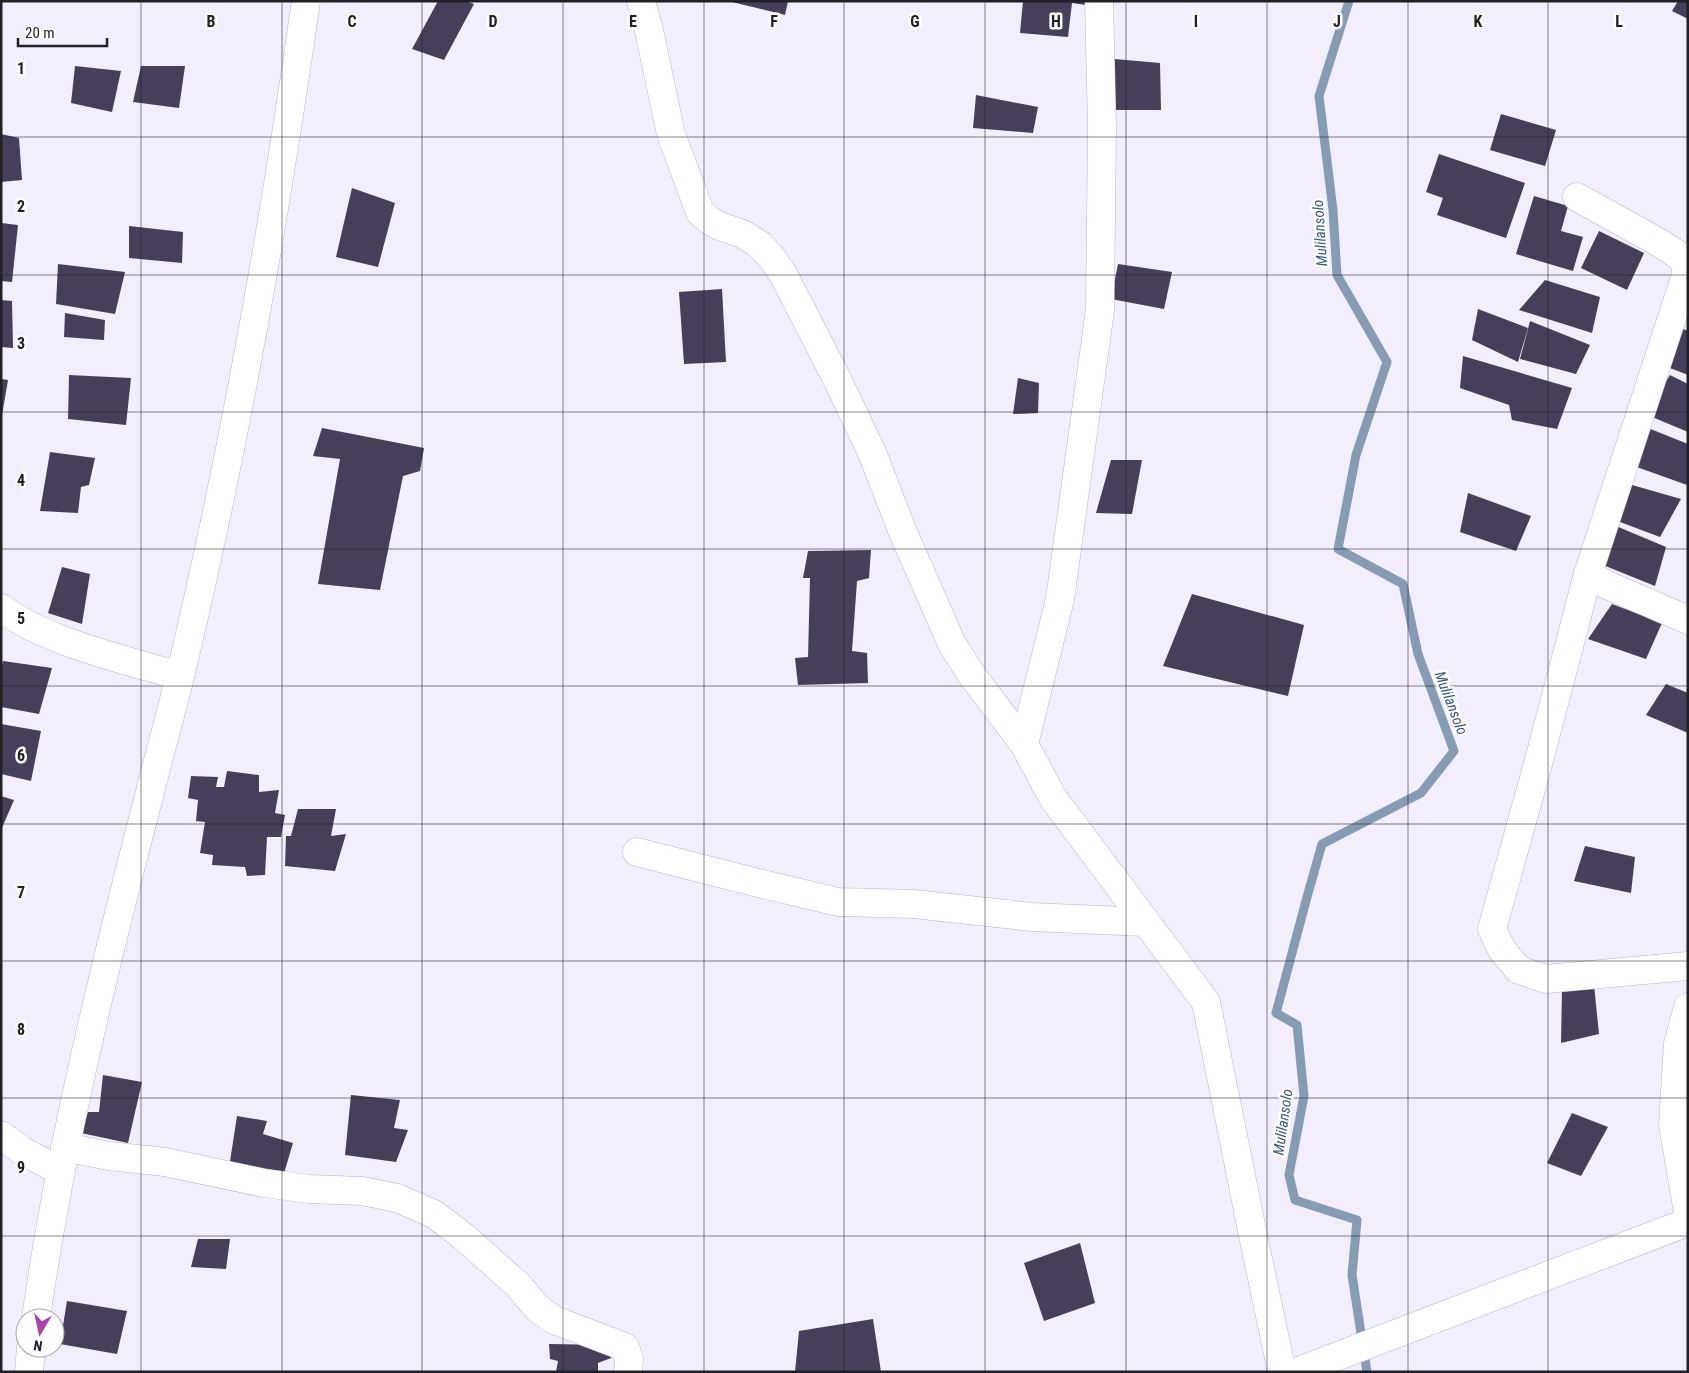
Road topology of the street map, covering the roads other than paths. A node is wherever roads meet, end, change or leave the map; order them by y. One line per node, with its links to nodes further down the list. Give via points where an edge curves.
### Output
1 (306, 1): 8 (street, via 245,375)
2 (641, 1): 9 (street, via 671,134 700,212 714,223 760,245 783,274 873,455 952,644)
3 (1099, 1): 9 (street, via 1102,127 1100,310 1060,599)
4 (1577, 197): 5 (street, via 1658,242 1680,257 1687,267)
5 (1588, 574): 7 (street); 12 (street, via 1492,929 1502,950 1519,970 1546,979)
6 (5, 618): 8 (street, via 57,638)
7 (1688, 620)
8 (180, 676): 16 (street, via 79,1079)
9 (1024, 744): 11 (street, via 1053,798)
10 (637, 852): 11 (street, via 838,902 914,904 1032,917)
11 (1146, 922): 23 (street, via 1206,1002)
12 (1688, 966)
13 (1688, 1007): 14 (street)
14 (1683, 1044): 17 (street, via 1673,1125)
15 (1, 1136): 16 (street, via 21,1150)
16 (63, 1159): 19 (street); 22 (street, via 109,1156 165,1162 264,1183 362,1191 397,1198 434,1214 464,1237 518,1285 536,1308 554,1320 625,1347 630,1358)
17 (1688, 1212)
18 (1688, 1222): 24 (street)
19 (37, 1308)
20 (31, 1358): 21 (street)
21 (29, 1372)
22 (628, 1372)
23 (1282, 1372)
24 (1296, 1372)

